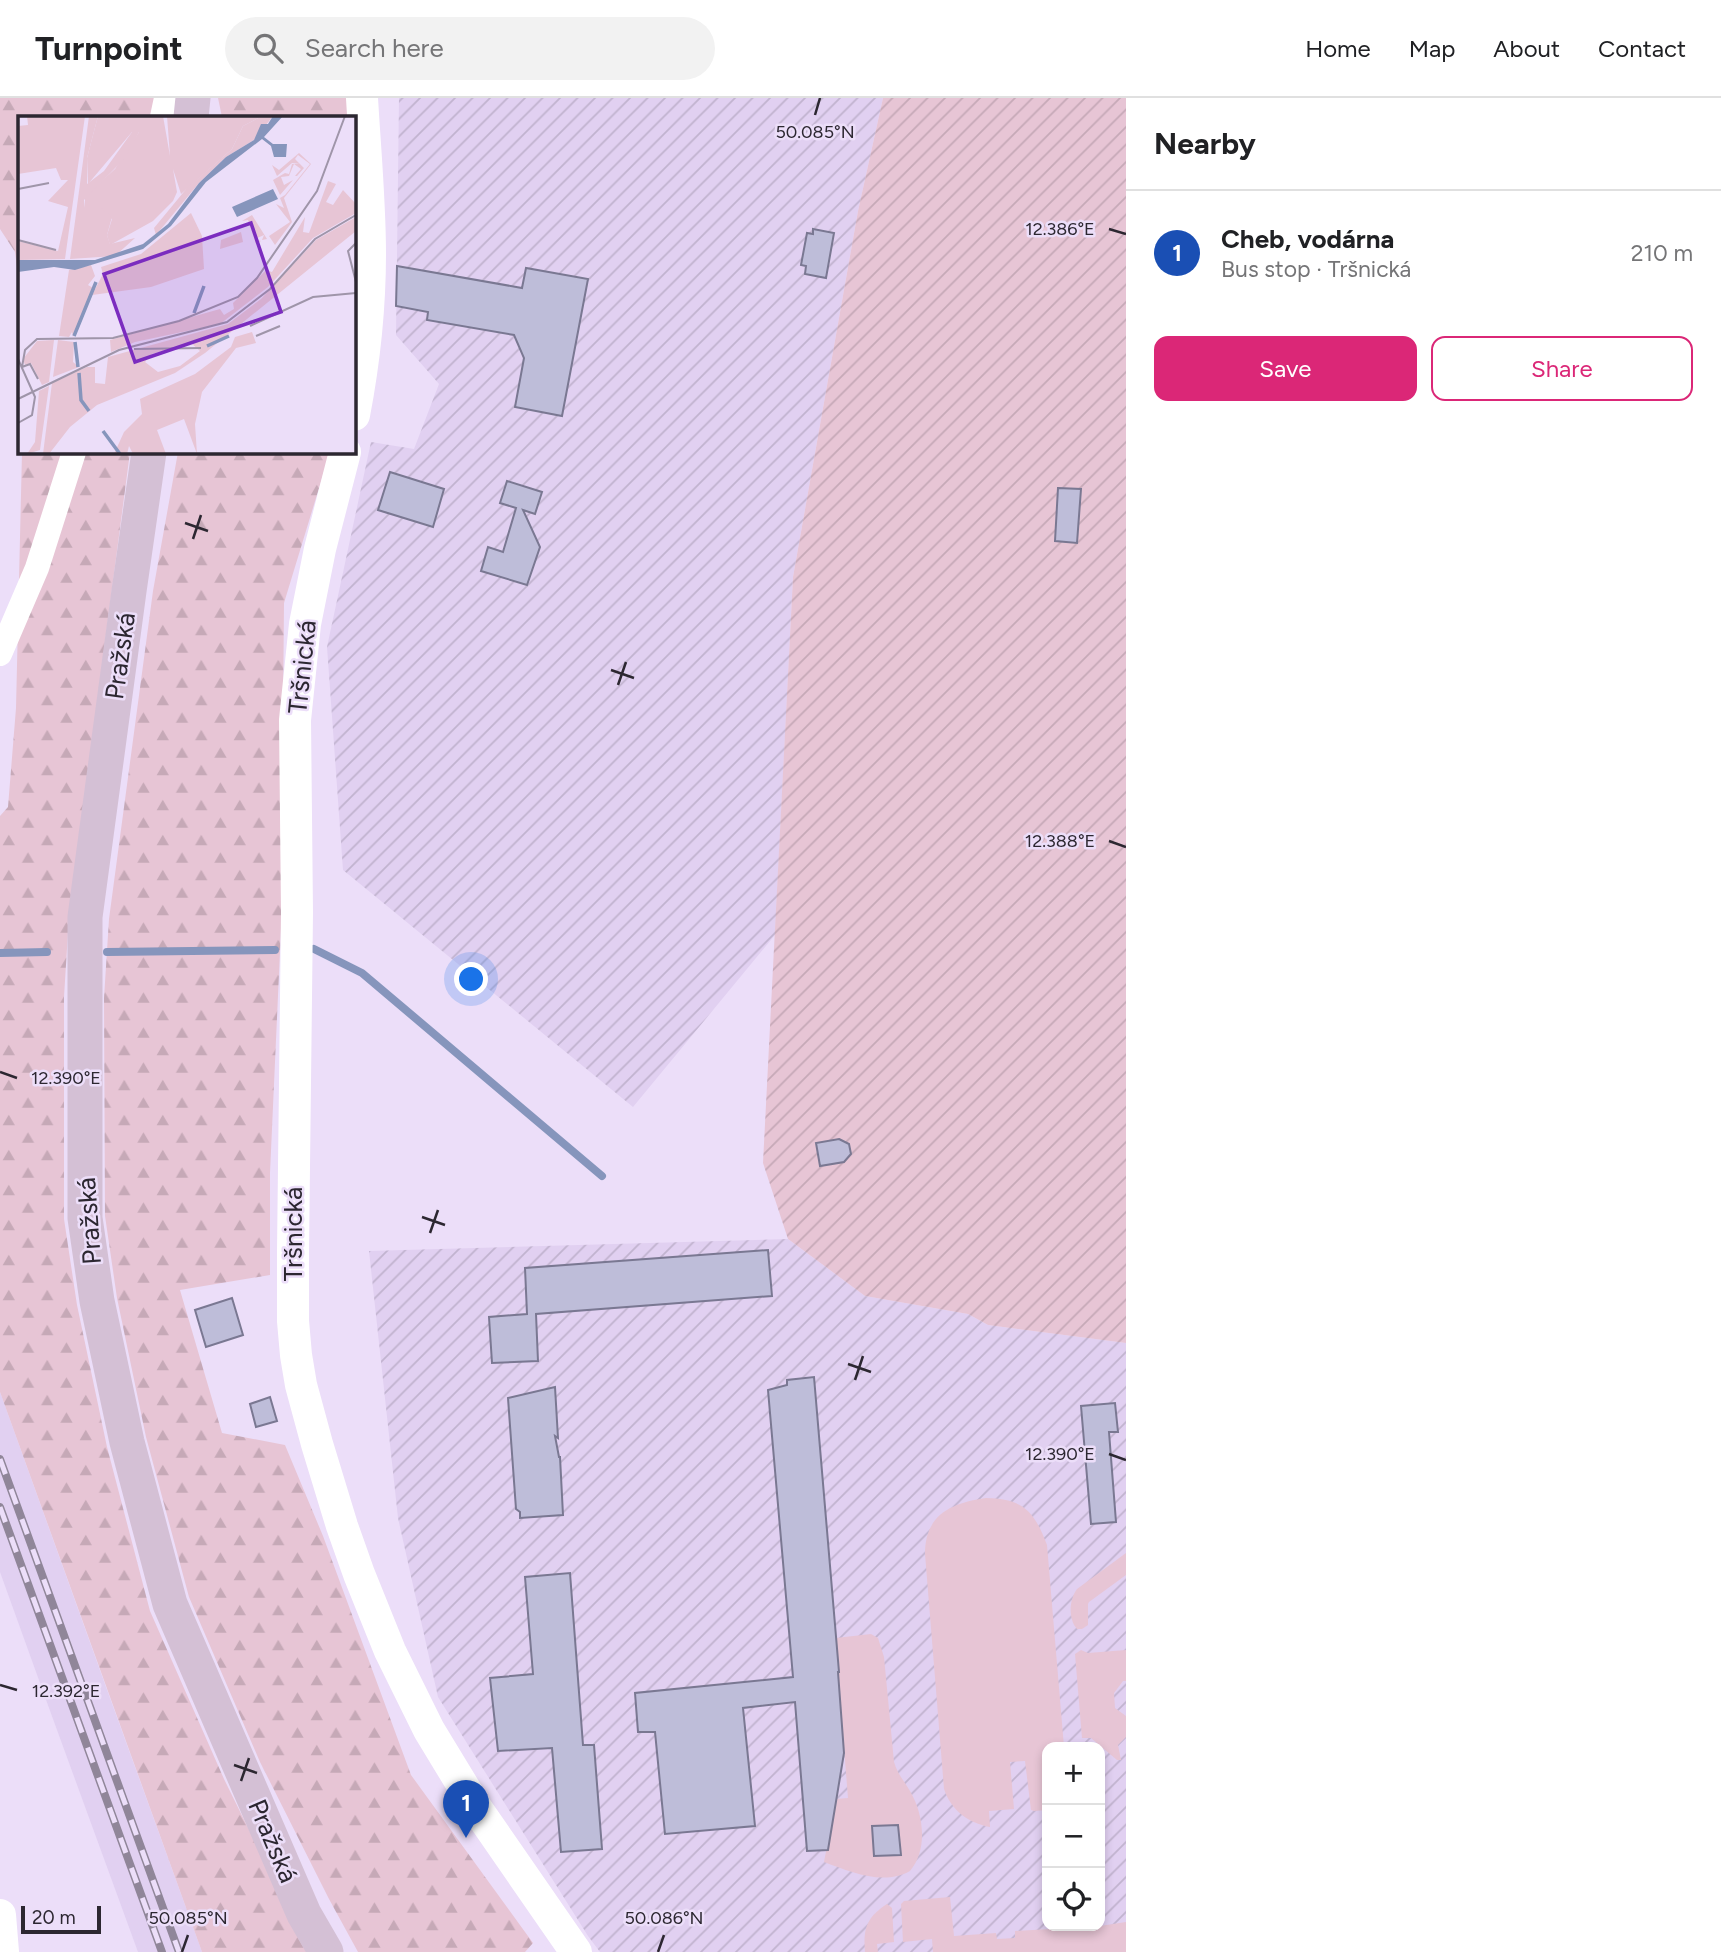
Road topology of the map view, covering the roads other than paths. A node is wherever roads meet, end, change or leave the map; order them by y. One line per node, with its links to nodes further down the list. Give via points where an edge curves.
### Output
1 (166, 98): 4 (street)
2 (193, 98): 5 (main road)
3 (362, 98): 6 (street, via 370,253)
4 (162, 116)
5 (191, 116)
6 (355, 408)
7 (74, 453): 10 (street, via 37,568)
8 (149, 453): 13 (main road, Pražská, via 85,917 85,1218 124,1429 170,1604 304,1914)
9 (345, 453): 14 (street, Tršnická, via 305,624 295,720 296,1355 342,1526 390,1651 429,1730 477,1809)
10 (0, 654)
11 (0, 1915): 12 (street)
12 (3, 1952)
13 (326, 1952)
14 (576, 1952)

